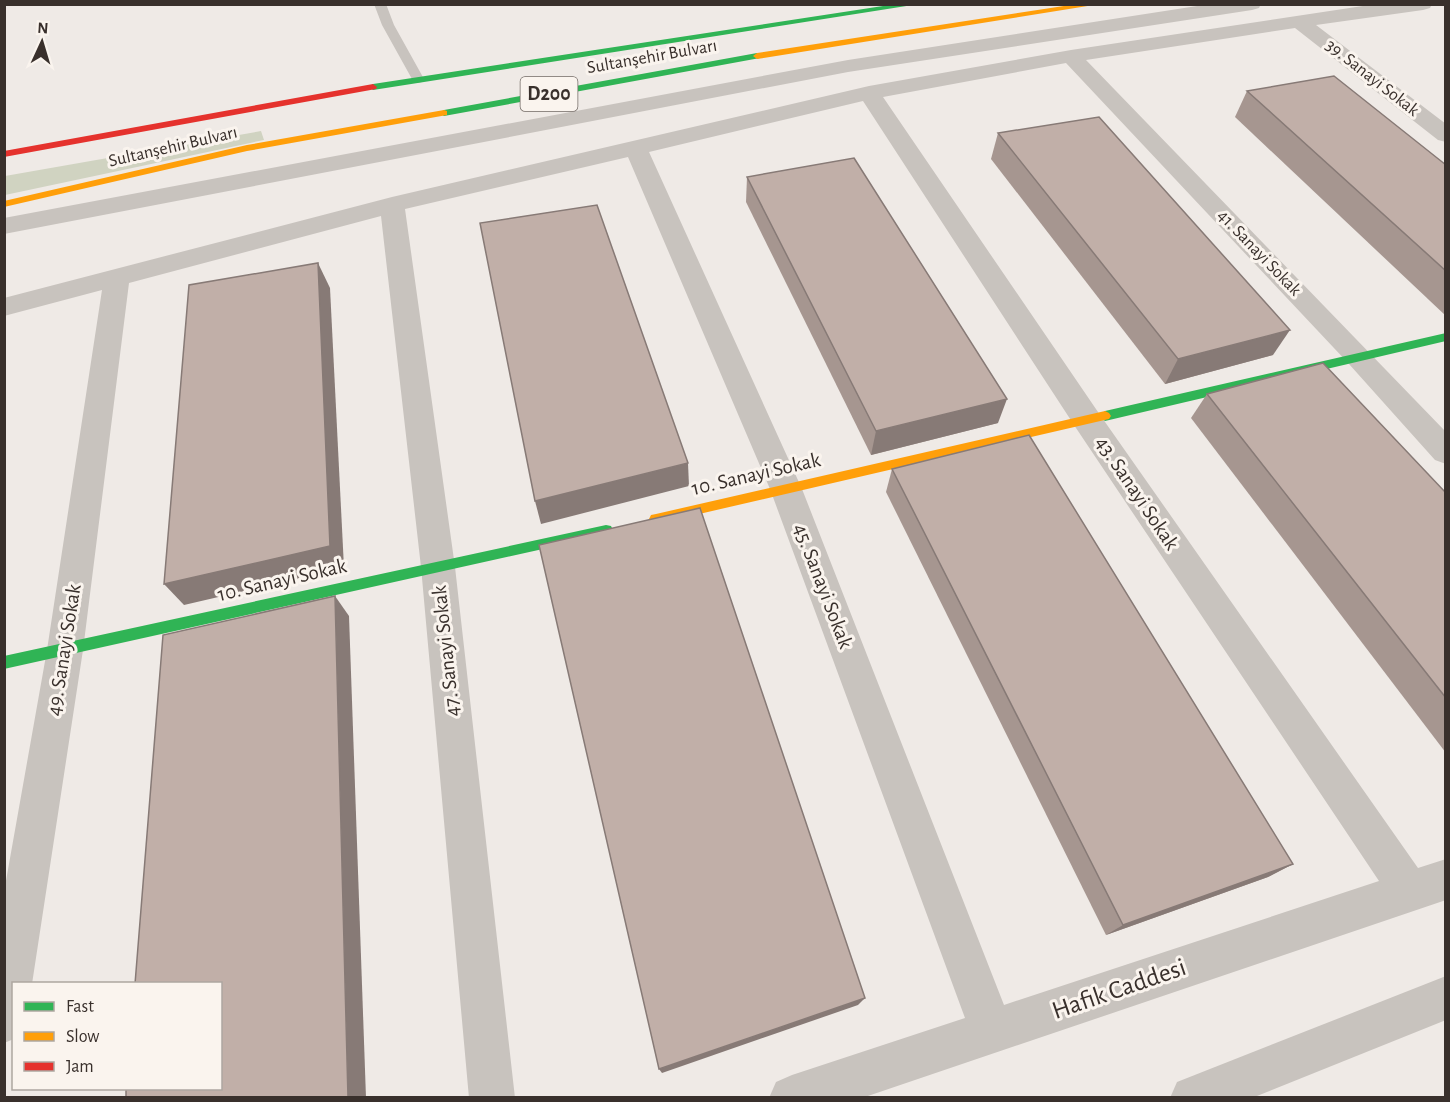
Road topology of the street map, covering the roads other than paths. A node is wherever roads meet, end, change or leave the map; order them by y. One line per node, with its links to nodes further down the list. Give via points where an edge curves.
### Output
1 (380, 4): 8 (lane)
2 (915, 4): 8 (main road, Sultanşehir Bulvarı / D200)
3 (1096, 4): 13 (main road, Sultanşehir Bulvarı / D200, via 803,48 247,148)
4 (1252, 4): 15 (street, via 848,66)
5 (1423, 4): 6 (street)
6 (1299, 21): 7 (street); 10 (street, 39. Sanayi Sokak)
7 (1071, 56): 9 (street); 19 (street, 41. Sanayi Sokak)
8 (418, 79): 12 (main road, Sultanşehir Bulvarı / D200)
9 (869, 93): 11 (street); 20 (street, 43. Sanayi Sokak)
10 (1446, 135)
11 (636, 148): 14 (street); 22 (street, 45. Sanayi Sokak)
12 (4, 154)
13 (4, 204)
14 (392, 205): 16 (street); 25 (street, 47. Sanayi Sokak)
15 (4, 226)
16 (117, 278): 17 (street); 26 (street, 49. Sanayi Sokak)
17 (4, 307)
18 (1446, 337): 19 (main road, 10. Sanayi Sokak)
19 (1359, 357): 20 (main road, 10. Sanayi Sokak); 21 (street, 41. Sanayi Sokak)
20 (1087, 420): 22 (main road, 10. Sanayi Sokak); 28 (street, 43. Sanayi Sokak)
21 (1446, 452)
22 (786, 489): 23 (main road, 10. Sanayi Sokak); 31 (street, 45. Sanayi Sokak)
23 (644, 521)
24 (621, 526): 25 (main road, 10. Sanayi Sokak)
25 (438, 567): 26 (main road, 10. Sanayi Sokak); 32 (street, 47. Sanayi Sokak)
26 (65, 650): 27 (main road, 10. Sanayi Sokak); 30 (street, 49. Sanayi Sokak)
27 (4, 663)
28 (1428, 885): 31 (street, Hafik Caddesi)
29 (1446, 998): 34 (street)
30 (4, 1021)
31 (992, 1031): 33 (street, Hafik Caddesi)
32 (492, 1098)
33 (792, 1098)
34 (1193, 1098)

